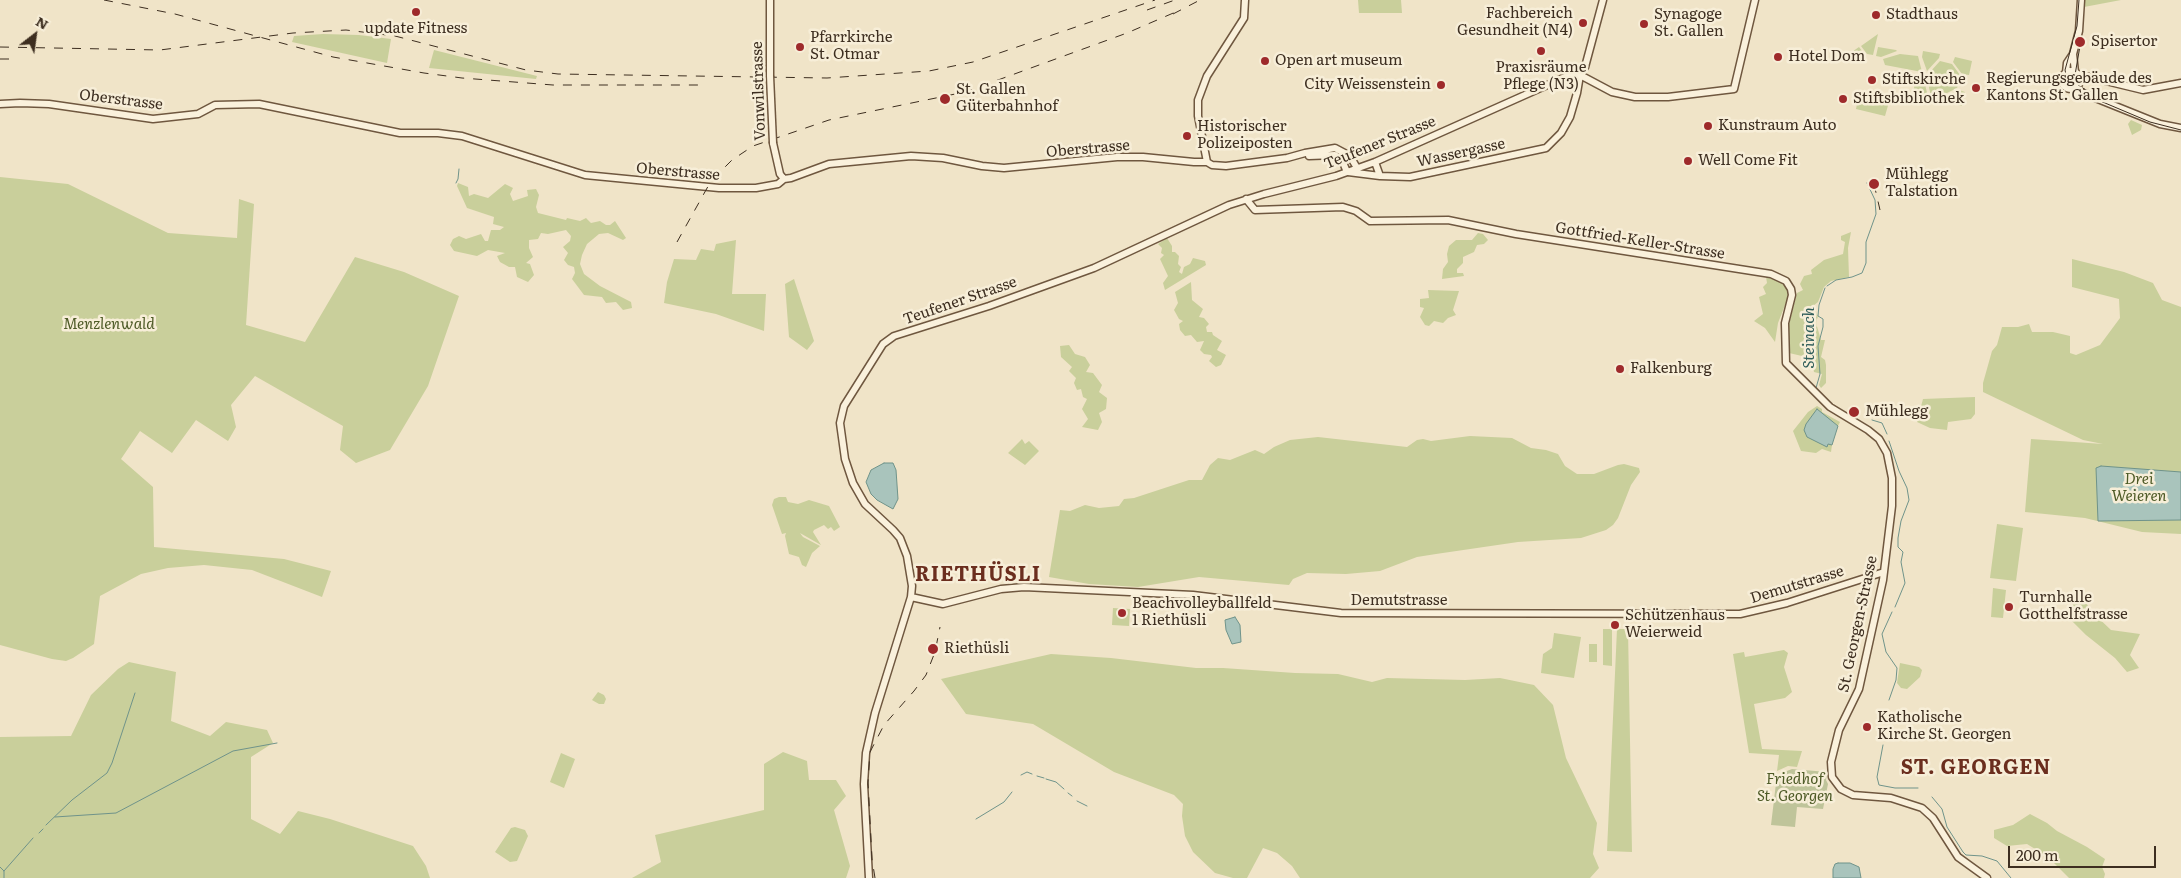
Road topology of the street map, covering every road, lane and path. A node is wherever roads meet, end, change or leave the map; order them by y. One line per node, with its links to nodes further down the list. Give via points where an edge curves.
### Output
1 (770, 0): 22 (street, Vonwilstrasse, bridge, via 772,143)
2 (1245, 0): 3 (street); 17 (street, via 1244,18 1207,76 1198,100 1198,116)
3 (1251, 0)
4 (1603, 0): 10 (street)
5 (1755, 0): 10 (street, via 1734,89 1668,97 1634,97 1605,89)
6 (2081, 0): 7 (street, via 2079,31)
7 (2073, 54): 8 (street); 9 (street)
8 (2066, 73): 9 (street); 13 (street, via 2062,78 2063,84 2068,89)
9 (2076, 73): 11 (street); 13 (street)
10 (1580, 75): 18 (street, Teufener Strasse, via 1572,74); 21 (street, Wassergasse, via 1570,117 1562,133 1546,148 1410,176)
11 (2098, 80): 12 (street, via 2143,90); 13 (street)
12 (2181, 83)
13 (2077, 85): 15 (street, via 2091,95 2151,121)
14 (0, 104): 22 (street, Oberstrasse, via 58,105 140,118 168,119 198,114 215,105 259,104 400,132 462,136 563,169 595,176 731,188 756,188 778,184)
15 (2181, 128)
16 (1298, 155): 17 (street, Oberstrasse, via 1231,166); 19 (street, Oberstrasse, via 1335,148 1350,156); 20 (street, Oberstrasse, via 1335,155 1342,160)
17 (1208, 162): 22 (street, Oberstrasse, via 1123,157 1004,168 911,156 836,163)
18 (1375, 162): 19 (street, Teufener Strasse); 21 (street)
19 (1357, 168): 20 (street, Teufener Strasse)
20 (1347, 172): 21 (street, Wassergasse); 23 (street, Teufener Strasse)
21 (1380, 176)
22 (784, 179)
23 (1246, 199): 24 (street, Gottfried-Keller-Strasse, via 1255,210 1343,207 1370,221 1448,220 1779,276 1788,283 1792,293 1785,323 1786,363); 26 (street, Teufener Strasse, via 1211,212 1094,268 894,336 882,344 842,409 840,427 846,465 856,489 865,504 903,544 912,584)
24 (1820, 399): 25 (street, St. Georgen-Strasse, via 1872,432 1887,453 1893,493)
25 (1884, 572): 26 (street, Demutstrasse, via 1787,603 1736,614 1341,613 1192,595 1024,587 1001,589 943,604); 28 (street, St. Georgen-Strasse, via 1859,690 1842,721 1831,767 1832,777 1838,787 1849,794 1891,798 1922,808 1933,818 1958,857)
26 (911, 596): 27 (street, Teufener Strasse, via 866,753 864,784)
27 (870, 878)
28 (1986, 878)

